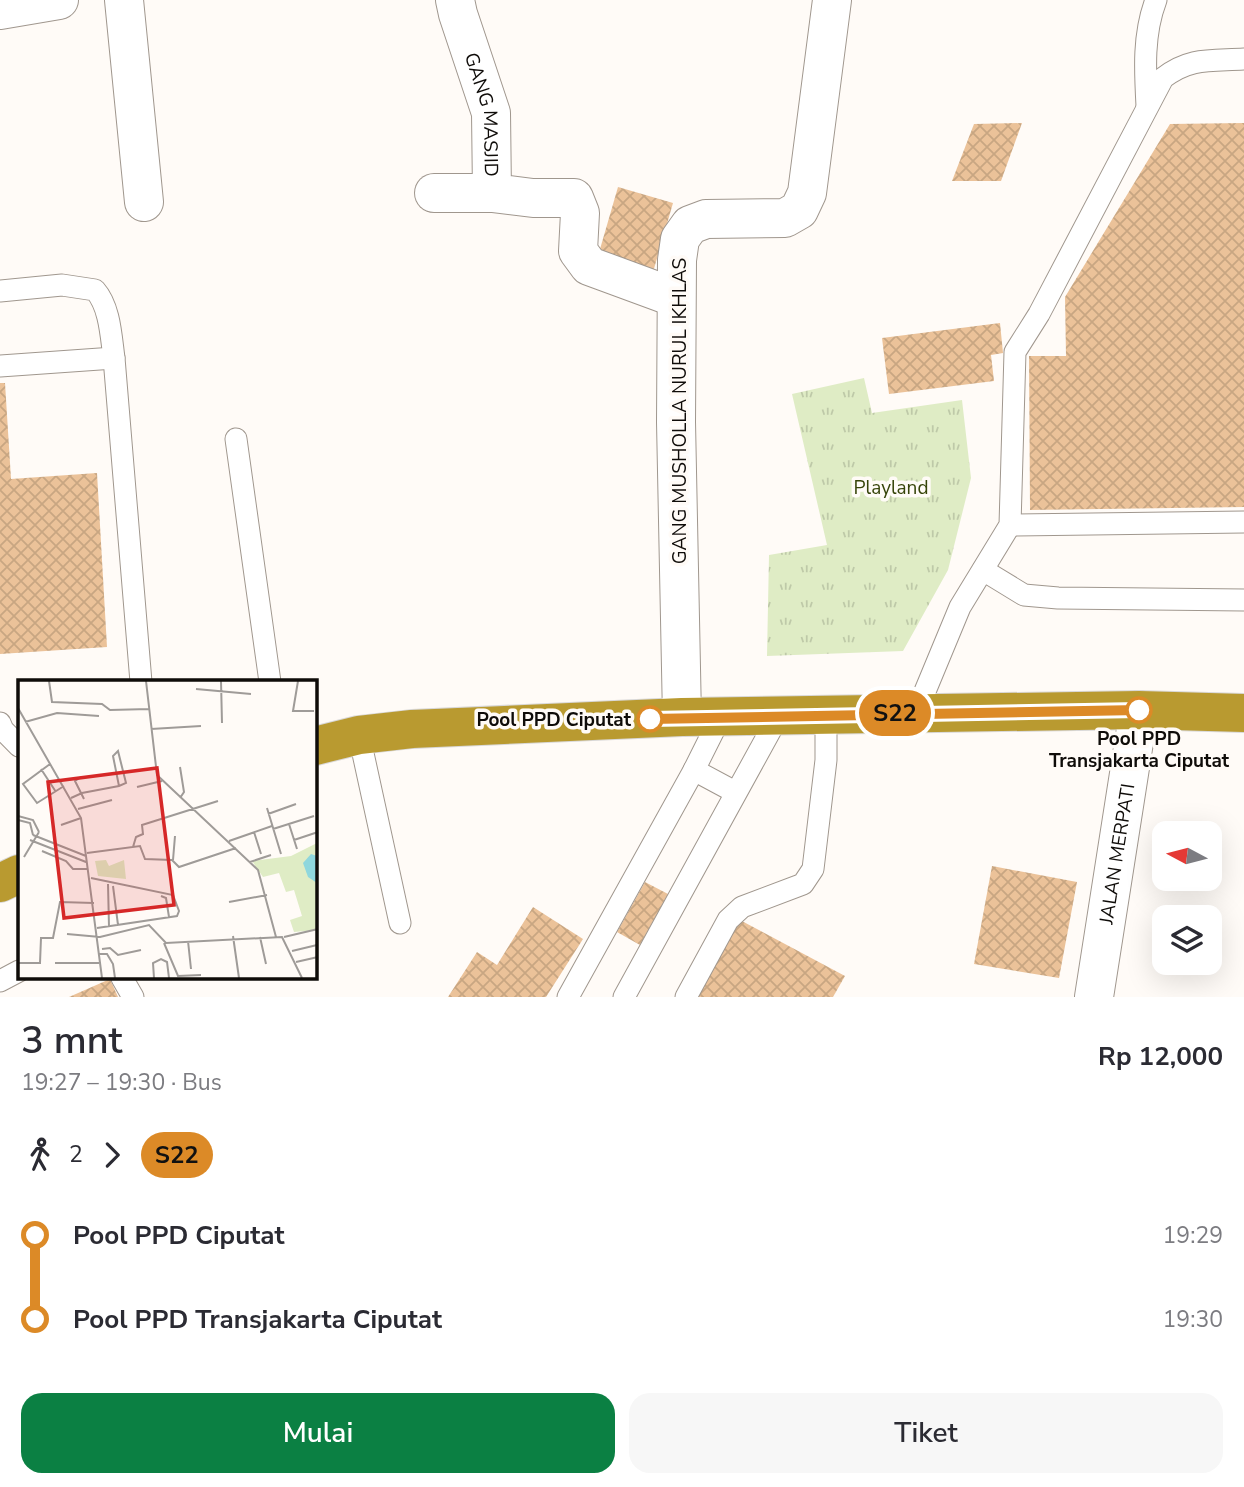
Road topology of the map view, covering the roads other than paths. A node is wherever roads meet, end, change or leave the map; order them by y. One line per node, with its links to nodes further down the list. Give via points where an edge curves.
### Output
1 (58, 0): 6 (street)
2 (124, 0): 11 (street)
3 (455, 0): 9 (street, GANG MASJID, via 491,113)
4 (832, 0): 13 (street, GANG MUSHOLLA NURUL IKHLAS, via 807,193 799,210 785,218 706,219 690,225 680,239)
5 (1156, 0): 8 (lane, via 1147,26)
6 (0, 10)
7 (1244, 59): 8 (lane, via 1179,65 1163,78)
8 (1147, 108): 18 (lane, via 1015,352)
9 (492, 192): 10 (street); 13 (street, GANG MASJID, via 574,198 580,213 578,251 589,266)
10 (434, 193)
11 (144, 202)
12 (0, 291): 14 (lane, via 62,285 95,290 107,314)
13 (676, 298): 29 (street, GANG MUSHOLLA NURUL IKHLAS)
14 (114, 358): 15 (lane); 21 (lane)
15 (0, 366)
16 (236, 439): 22 (lane)
17 (1244, 522): 18 (lane)
18 (1010, 525): 19 (lane)
19 (983, 570): 20 (lane, via 1024,595); 24 (lane, via 960,607)
20 (1244, 600)
21 (141, 680)
22 (270, 680)
23 (1139, 710): 24 (highway); 25 (highway); 46 (street, JALAN MERPATI)
24 (916, 713): 26 (highway)
25 (1244, 713)
26 (827, 714): 27 (highway); 45 (lane, via 814,869 803,884 742,907 727,920)
27 (779, 715): 28 (highway); 35 (lane)
28 (721, 716): 29 (highway); 34 (lane)
29 (682, 717): 31 (highway)
30 (0, 723): 32 (lane)
31 (359, 735): 33 (highway); 38 (lane)
32 (18, 745)
33 (317, 746)
34 (694, 770): 35 (lane); 43 (lane)
35 (735, 792): 44 (lane)
36 (18, 874): 37 (highway)
37 (0, 883)
38 (400, 923)
39 (18, 972): 41 (lane)
40 (123, 979): 42 (lane)
41 (0, 981)
42 (133, 997)
43 (568, 997)
44 (624, 997)
45 (686, 997)
46 (1094, 997)

